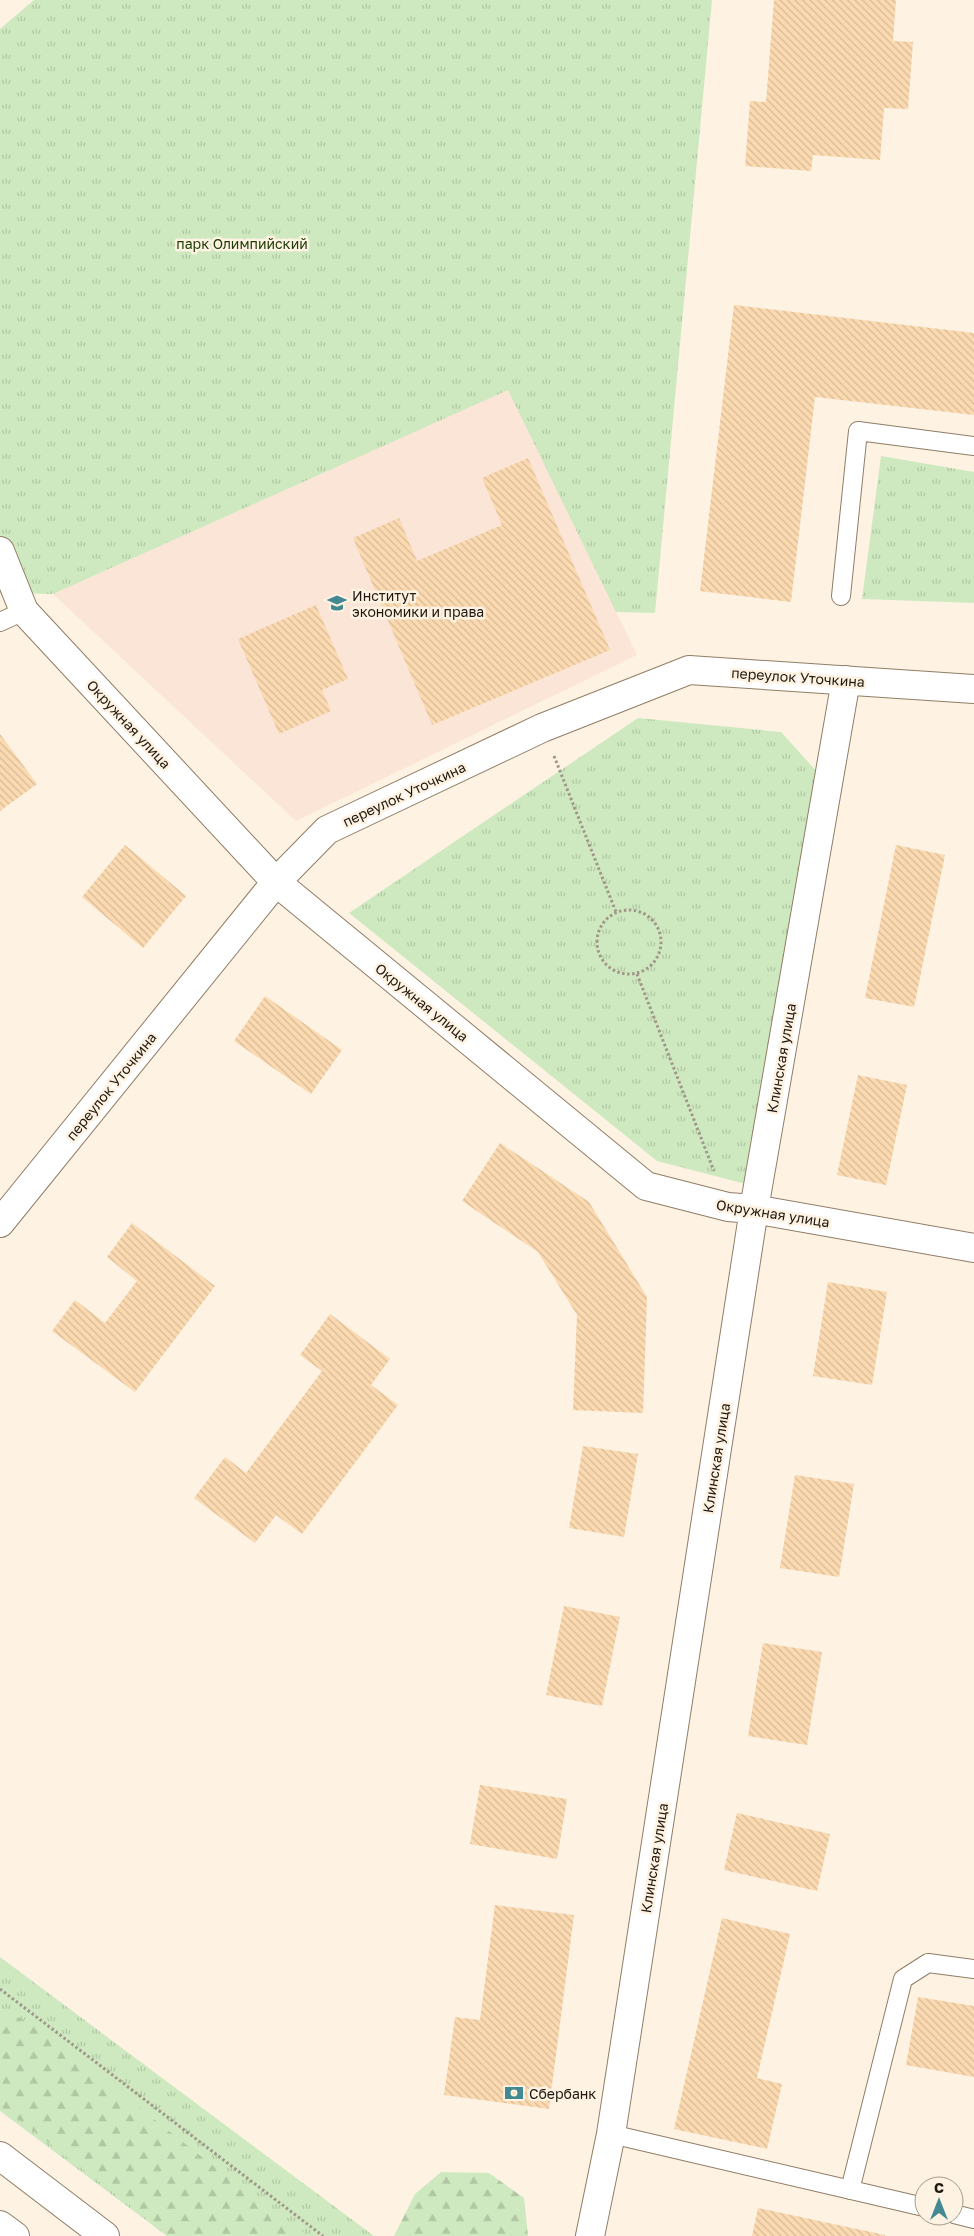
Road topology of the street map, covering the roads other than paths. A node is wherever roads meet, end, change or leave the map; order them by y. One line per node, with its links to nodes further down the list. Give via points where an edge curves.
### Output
1 (974, 446): 3 (lane, via 858,431)
2 (0, 551): 4 (street, Окружная улица)
3 (840, 596)
4 (12, 616): 7 (street, Окружная улица)
5 (846, 680): 6 (street, переулок Уточкина); 7 (street, переулок Уточкина, via 689,670 542,728 327,830); 8 (street, Клинская улица)
6 (974, 688)
7 (276, 882): 8 (street, Окружная улица, via 646,1186 728,1207); 9 (street, переулок Уточкина)
8 (754, 1208): 10 (street, Окружная улица); 12 (street, Клинская улица)
9 (0, 1223)
10 (974, 1248)
11 (974, 1969): 14 (lane, via 928,1963 902,1979)
12 (611, 2134): 14 (lane); 19 (street, Клинская улица)
13 (0, 2156): 18 (street)
14 (850, 2190): 15 (lane)
15 (914, 2205)
16 (0, 2225): 17 (street)
17 (15, 2236)
18 (105, 2236)
19 (590, 2236)

